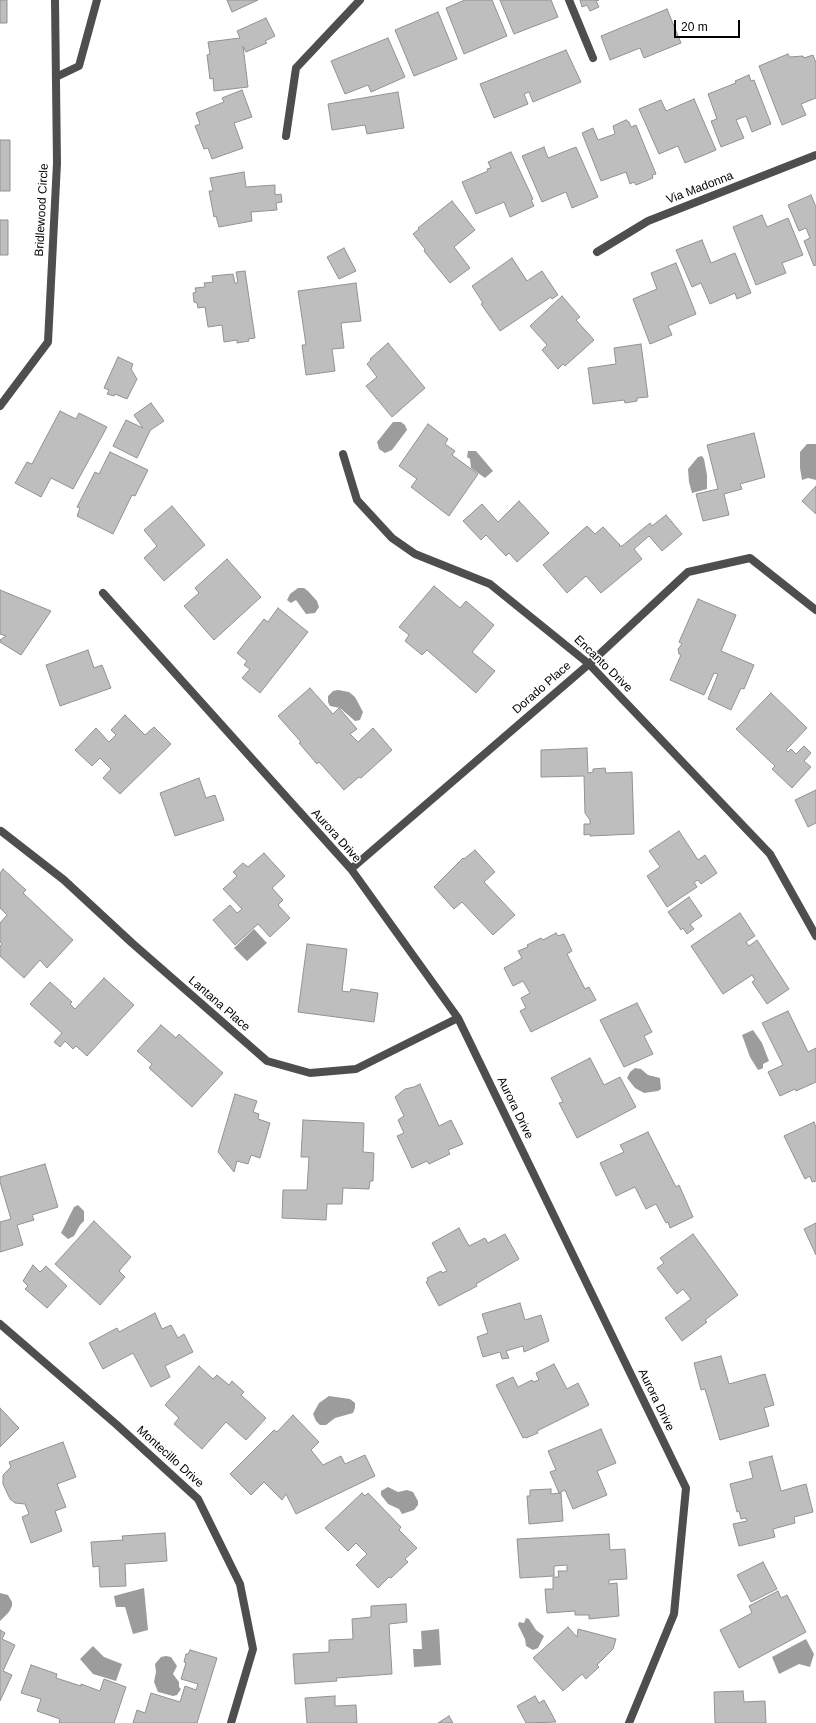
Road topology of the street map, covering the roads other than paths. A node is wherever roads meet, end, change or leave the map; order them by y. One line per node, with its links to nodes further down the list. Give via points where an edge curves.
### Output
1 (55, 0): 6 (street, Bridlewood Circle)
2 (97, 0): 6 (street, via 79,66)
3 (360, 0): 7 (street, via 296,68)
4 (569, 0): 5 (street)
5 (593, 58)
6 (56, 77): 10 (street, Bridlewood Circle, via 57,163 48,342)
7 (286, 136)
8 (816, 155): 9 (street, Via Madonna, via 648,221)
9 (598, 252)
10 (0, 406)
11 (343, 454): 14 (street, Encanto Drive, via 357,500 392,538 415,554 490,584)
12 (103, 593): 16 (street, Aurora Drive)
13 (816, 610): 14 (street, Dorado Place, via 750,558 688,572)
14 (589, 664): 16 (street, Dorado Place); 17 (street, Encanto Drive, via 770,854)
15 (1, 830): 18 (street, Lantana Place, via 64,880 267,1061 310,1073 356,1069)
16 (351, 869): 18 (street, Aurora Drive)
17 (816, 936)
18 (458, 1018): 21 (street, Aurora Drive, via 686,1488 674,1614)
19 (0, 1324): 20 (street, Montecillo Drive, via 198,1499 240,1584 253,1649)
20 (231, 1723)
21 (629, 1723)

